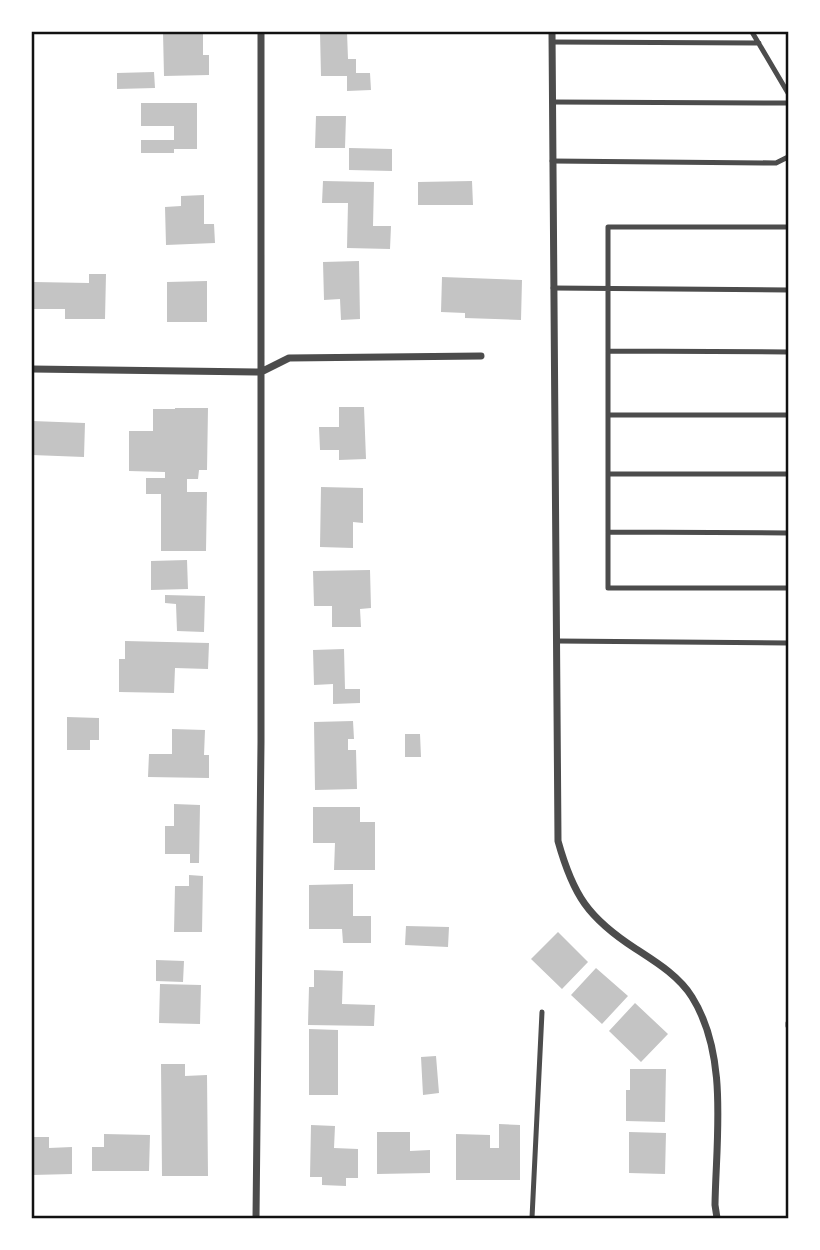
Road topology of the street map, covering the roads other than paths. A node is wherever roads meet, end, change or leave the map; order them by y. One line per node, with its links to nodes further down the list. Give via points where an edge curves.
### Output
1 (261, 32): 19 (street)
2 (552, 32): 4 (street)
3 (752, 32): 5 (lane)
4 (552, 42): 5 (lane); 7 (street)
5 (759, 43): 6 (lane)
6 (789, 93)
7 (552, 102): 8 (lane); 10 (street)
8 (789, 103)
9 (789, 157): 10 (lane, via 776,163)
10 (552, 161): 12 (street)
11 (789, 228): 13 (lane, via 608,227)
12 (553, 288): 13 (lane); 27 (street)
13 (608, 288): 14 (lane); 15 (lane)
14 (789, 290)
15 (608, 351): 16 (lane); 20 (lane)
16 (789, 352)
17 (481, 356): 19 (street, via 289,358)
18 (32, 369): 19 (street)
19 (261, 372): 30 (street)
20 (608, 415): 21 (lane); 22 (lane)
21 (789, 415)
22 (608, 474): 23 (lane); 24 (lane)
23 (789, 474)
24 (608, 532): 25 (lane); 26 (lane, via 608,588)
25 (789, 533)
26 (789, 588)
27 (557, 641): 28 (lane); 32 (street, via 556,818 561,853 572,886 586,908 606,928 675,976 703,1018 717,1071)
28 (789, 643)
29 (541, 1012): 31 (lane)
30 (256, 1219)
31 (532, 1219)
32 (717, 1219)

